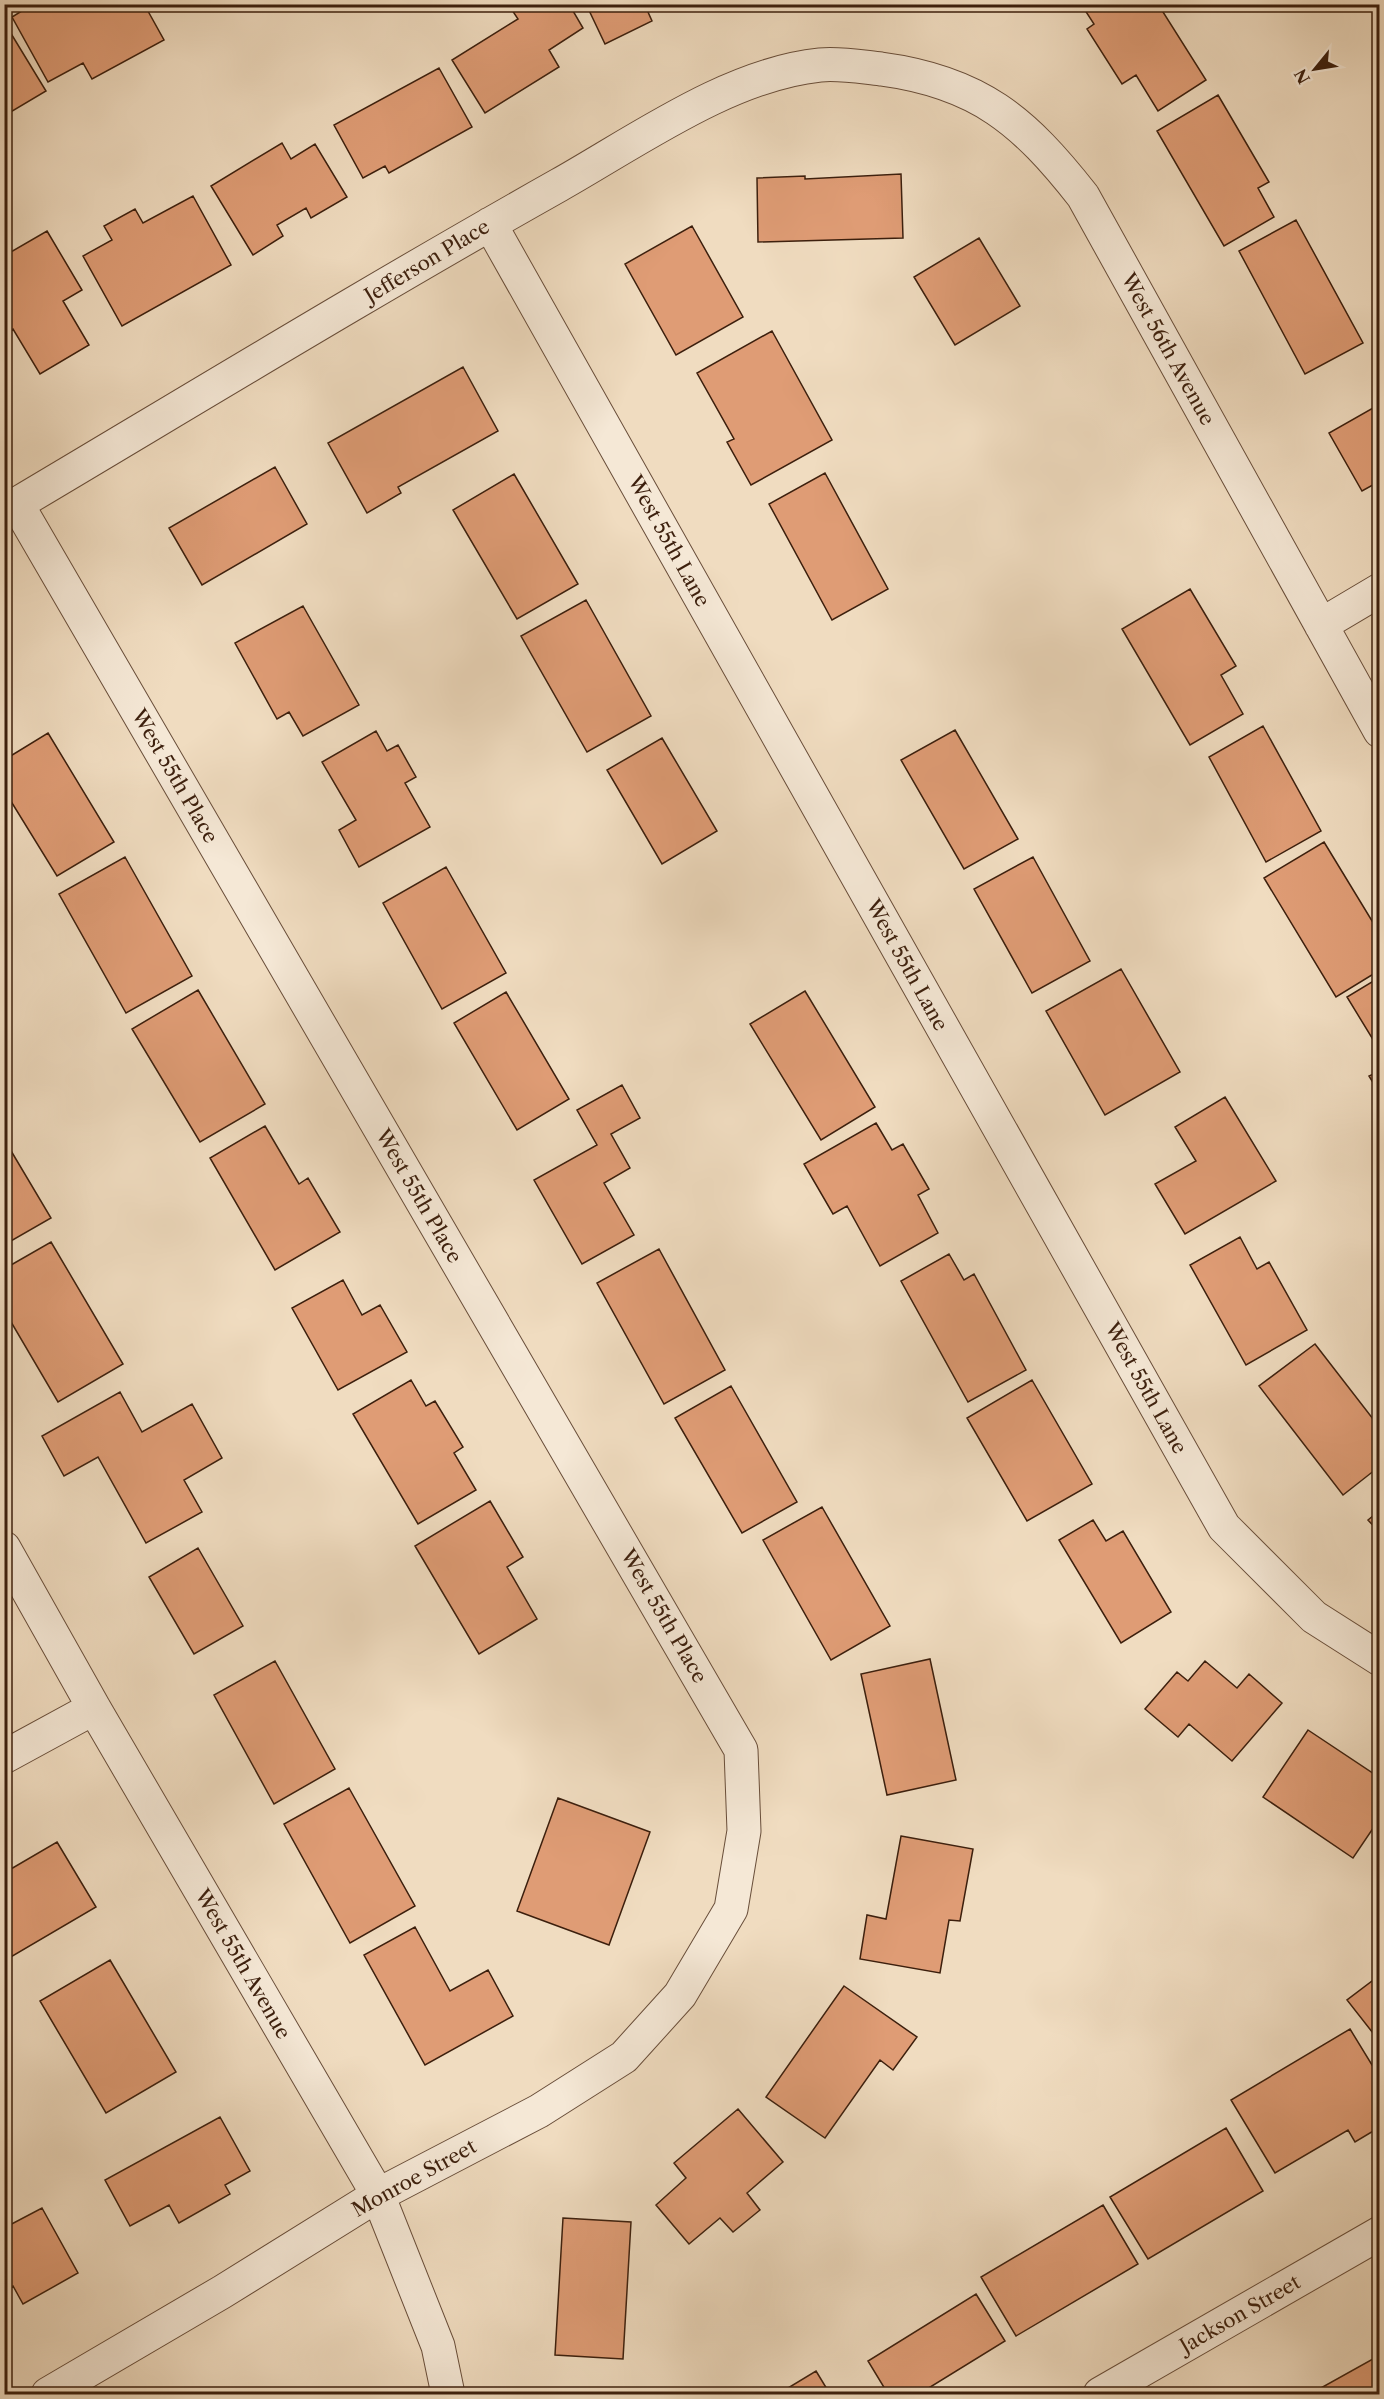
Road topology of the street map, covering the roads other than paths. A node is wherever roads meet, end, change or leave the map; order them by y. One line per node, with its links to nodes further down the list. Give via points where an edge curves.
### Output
1 (867, 68): 2 (street, Jefferson Place, via 824,64 783,70 744,83); 5 (street, West 56th Avenue, via 911,73 956,86 1007,115 1053,158 1083,196)
2 (490, 224): 3 (street, Jefferson Place); 8 (street, West 55th Lane, via 1224,1527 1314,1617)
3 (10, 505): 11 (street, West 55th Place, via 741,1750 744,1831)
4 (1380, 590): 5 (street)
5 (1321, 625): 6 (street, West 56th Avenue)
6 (1380, 731)
7 (4, 1548): 9 (street, West 55th Avenue)
8 (1380, 1659)
9 (94, 1708): 10 (street); 12 (street, West 55th Avenue)
10 (4, 1757)
11 (731, 1909): 12 (street, Monroe Street, via 680,1995 624,2057 539,2111)
12 (378, 2196): 14 (street, Monroe Street); 15 (street, West 55th Avenue, via 438,2346)
13 (1380, 2233): 16 (street, Jackson Street)
14 (48, 2394)
15 (448, 2394)
16 (1100, 2394)

